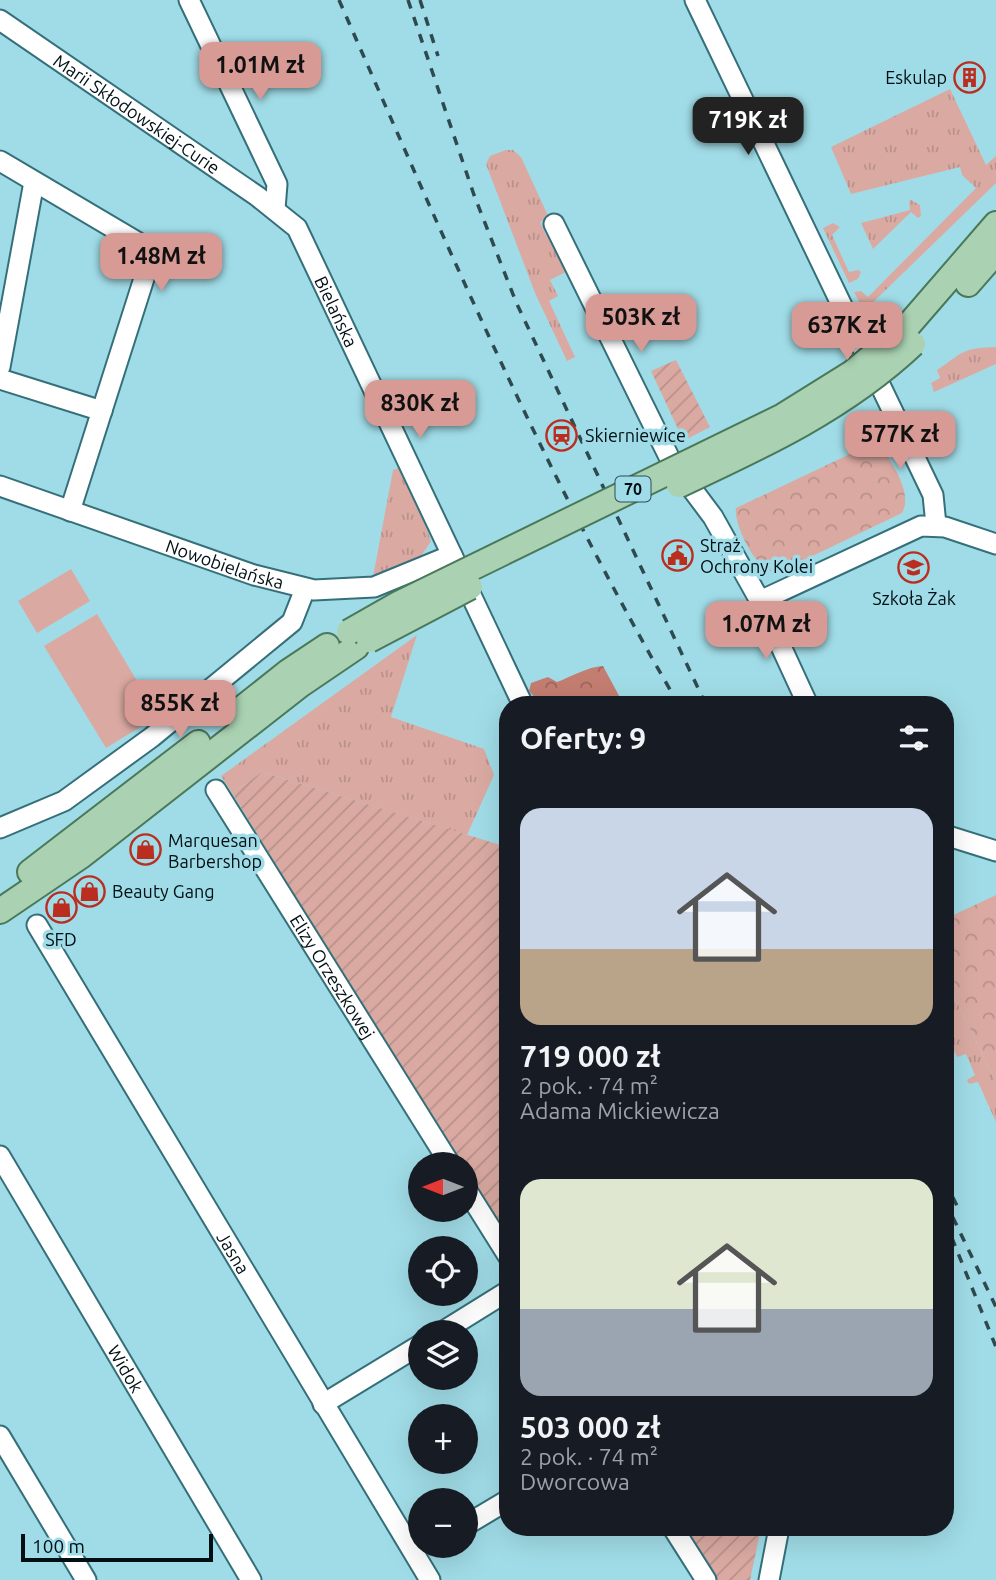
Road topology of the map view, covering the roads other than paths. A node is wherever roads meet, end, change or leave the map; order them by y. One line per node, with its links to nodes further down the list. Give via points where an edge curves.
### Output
1 (189, 0): 6 (street, via 277,184)
2 (695, 0): 16 (street, via 923,473 936,502)
3 (0, 20): 6 (street, Marii Skłodowskiej-Curie)
4 (0, 161): 5 (street)
5 (34, 182): 11 (street); 13 (street, via 137,243 146,253 147,269)
6 (275, 209): 18 (street, Bielańska, via 302,236)
7 (554, 224): 20 (street, via 671,461 711,513)
8 (996, 224): 10 (main road, 70)
9 (996, 251): 10 (main road, 70)
10 (910, 336): 21 (main road, 70, bridge, via 863,386 805,424)
11 (0, 367)
12 (0, 379): 13 (street)
13 (102, 411): 15 (street)
14 (0, 486): 15 (street, Nowobielańska)
15 (70, 511): 19 (street, Nowobielańska)
16 (936, 525): 17 (street); 20 (street, via 910,530)
17 (996, 544)
18 (452, 555): 19 (street, Nowobielańska, via 374,587); 22 (street, Bielańska)
19 (305, 589): 25 (street, via 292,622 152,737 64,801)
20 (760, 601): 23 (street)
21 (352, 640): 28 (main road, 70, via 288,672); 29 (main road, 70, via 81,856)
22 (519, 696)
23 (804, 696)
24 (216, 790): 31 (street, Elizy Orzeszkowej)
25 (0, 828)
26 (954, 838): 27 (street)
27 (996, 852)
28 (0, 891)
29 (0, 911)
30 (37, 925): 38 (street, Jasna)
31 (442, 1152)
32 (0, 1156): 47 (street, Widok)
33 (478, 1208): 34 (street)
34 (499, 1242)
35 (499, 1297): 36 (street)
36 (461, 1320)
37 (408, 1352): 38 (street)
38 (323, 1404): 42 (street, Jasna)
39 (0, 1436): 46 (street)
40 (499, 1505): 41 (street)
41 (478, 1518)
42 (408, 1528)
43 (678, 1536): 49 (street)
44 (777, 1536): 50 (street)
45 (425, 1558): 48 (street, Jasna)
46 (86, 1580)
47 (251, 1580)
48 (430, 1580)
49 (706, 1580)
50 (769, 1580)

